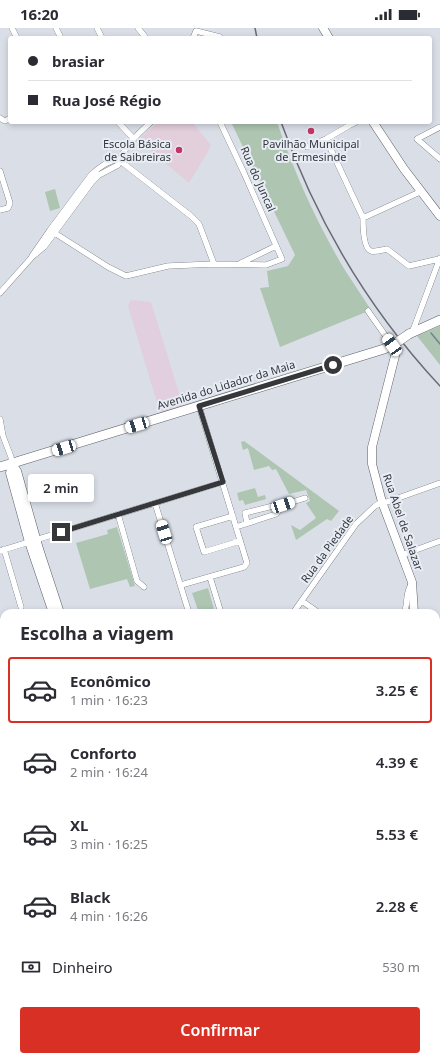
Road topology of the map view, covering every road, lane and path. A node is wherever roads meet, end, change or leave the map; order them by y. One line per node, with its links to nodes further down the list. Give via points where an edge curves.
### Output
1 (138, 28): 3 (street)
2 (197, 29): 4 (street)
3 (144, 36)
4 (217, 36)
5 (120, 124): 12 (street)
6 (149, 124): 12 (street)
7 (221, 124): 23 (street, Rua do Juncal)
8 (350, 124): 13 (street)
9 (373, 124): 18 (street)
10 (379, 124): 20 (street)
11 (440, 127): 15 (street, via 417,139)
12 (133, 138): 16 (street)
13 (326, 139): 14 (street); 21 (street)
14 (307, 147)
15 (440, 159)
16 (120, 160): 22 (street, via 118,165 97,173); 25 (street, via 199,224)
17 (0, 171): 19 (street, via 10,203 8,208)
18 (422, 191): 20 (street); 21 (street)
19 (0, 210)
20 (439, 211)
21 (363, 218): 24 (street, via 366,247 369,251 387,250 409,266)
22 (52, 231): 25 (street, via 126,276 168,266); 27 (street)
23 (276, 246): 26 (street); 26 (street, via 282,259 266,265)
24 (440, 258): 30 (street)
25 (214, 264): 26 (street)
26 (239, 264)
27 (0, 292)
28 (368, 311): 31 (street)
29 (440, 320): 30 (main road, Avenida do Lidador da Maia)
30 (410, 333): 31 (main road, Avenida do Lidador da Maia, bridge)
31 (394, 344): 32 (main road, Avenida do Lidador da Maia); 39 (street, Rua Abel de Salazar, via 396,352 372,447 372,464)
32 (199, 406): 34 (main road, Avenida do Lidador da Maia); 36 (street)
33 (0, 419): 34 (street)
34 (12, 464): 35 (main road, Avenida do Lidador da Maia); 47 (street, via 17,472)
35 (0, 468)
36 (223, 482): 40 (street); 43 (street)
37 (440, 483): 39 (street)
38 (305, 498): 41 (street)
39 (382, 502): 50 (street, Rua Abel de Salazar); 55 (street, Rua da Piedade, via 356,524)
40 (155, 503): 42 (street); 53 (street)
41 (283, 505): 44 (street, via 276,514); 44 (street, via 245,513)
42 (118, 514): 47 (street); 54 (street, via 137,581)
43 (233, 516): 45 (street); 48 (street, via 196,527 204,552)
44 (247, 523): 45 (street)
45 (236, 526): 48 (street)
46 (440, 540): 50 (street)
47 (33, 541): 49 (street); 57 (street); 58 (street)
48 (240, 541): 51 (street, via 247,563 244,567)
49 (2, 550): 56 (street)
50 (402, 555): 52 (street, Rua Abel de Salazar)
51 (210, 577): 53 (street); 60 (street)
52 (412, 582): 63 (street, via 407,591); 64 (street, Rua Abel de Salazar)
53 (181, 585): 59 (street)
54 (144, 587)
55 (302, 601): 61 (street, Rua da Piedade); 62 (street)
56 (21, 607)
57 (52, 609)
58 (58, 609)
59 (188, 609)
60 (220, 609)
61 (296, 609)
62 (313, 609)
63 (406, 609)
64 (414, 609)

